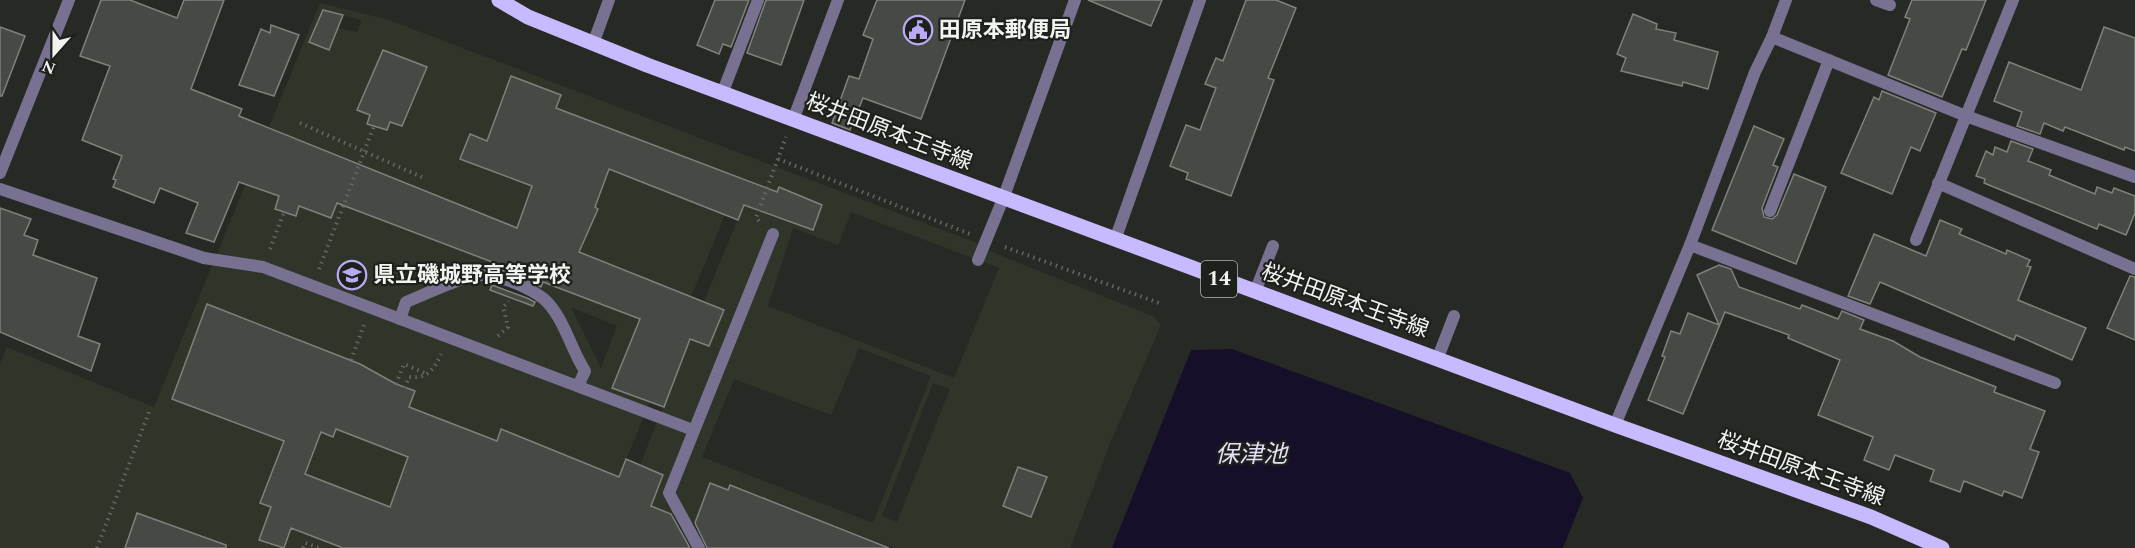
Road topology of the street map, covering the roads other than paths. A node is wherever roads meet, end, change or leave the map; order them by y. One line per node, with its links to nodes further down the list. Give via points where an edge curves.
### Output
1 (69, 0): 18 (street)
2 (499, 0): 13 (main road, 桜井田原本王寺線 / 14, via 528,17)
3 (609, 0): 13 (street)
4 (758, 0): 15 (street)
5 (838, 0): 17 (street)
6 (1075, 0): 22 (street)
7 (1200, 0): 25 (street)
8 (1786, 0): 12 (street)
9 (1876, 0): 11 (street)
10 (2013, 0): 16 (street)
11 (1890, 5)
12 (1772, 37): 14 (street); 27 (street)
13 (593, 44): 15 (main road, 桜井田原本王寺線 / 14)
14 (1829, 60): 16 (street); 23 (street)
15 (722, 94): 17 (main road, 桜井田原本王寺線 / 14)
16 (1966, 116): 19 (street); 20 (street)
17 (793, 120): 22 (main road, 桜井田原本王寺線 / 14)
18 (0, 173)
19 (2135, 177)
20 (1938, 183): 26 (street); 30 (street)
21 (0, 189): 33 (street, via 204,258 263,267)
22 (1003, 199): 25 (main road, 桜井田原本王寺線 / 14); 29 (street)
23 (1770, 211)
24 (773, 234): 38 (street)
25 (1115, 240): 31 (main road, 桜井田原本王寺線 / 14)
26 (1916, 240)
27 (1690, 245): 35 (street); 37 (street)
28 (1273, 246): 31 (street)
29 (978, 260)
30 (2135, 269)
31 (1255, 292): 34 (main road, 桜井田原本王寺線 / 14)
32 (1454, 315): 34 (street)
33 (400, 319): 36 (street); 36 (street, via 406,302 452,283 483,275 518,285 544,300 562,326 585,371)
34 (1437, 360): 37 (main road, 桜井田原本王寺線 / 14)
35 (2055, 384)
36 (578, 386): 38 (street)
37 (1615, 426): 40 (main road, 桜井田原本王寺線 / 14, via 1871,517)
38 (693, 430): 39 (street, via 669,493)
39 (699, 548)
40 (1942, 548)

